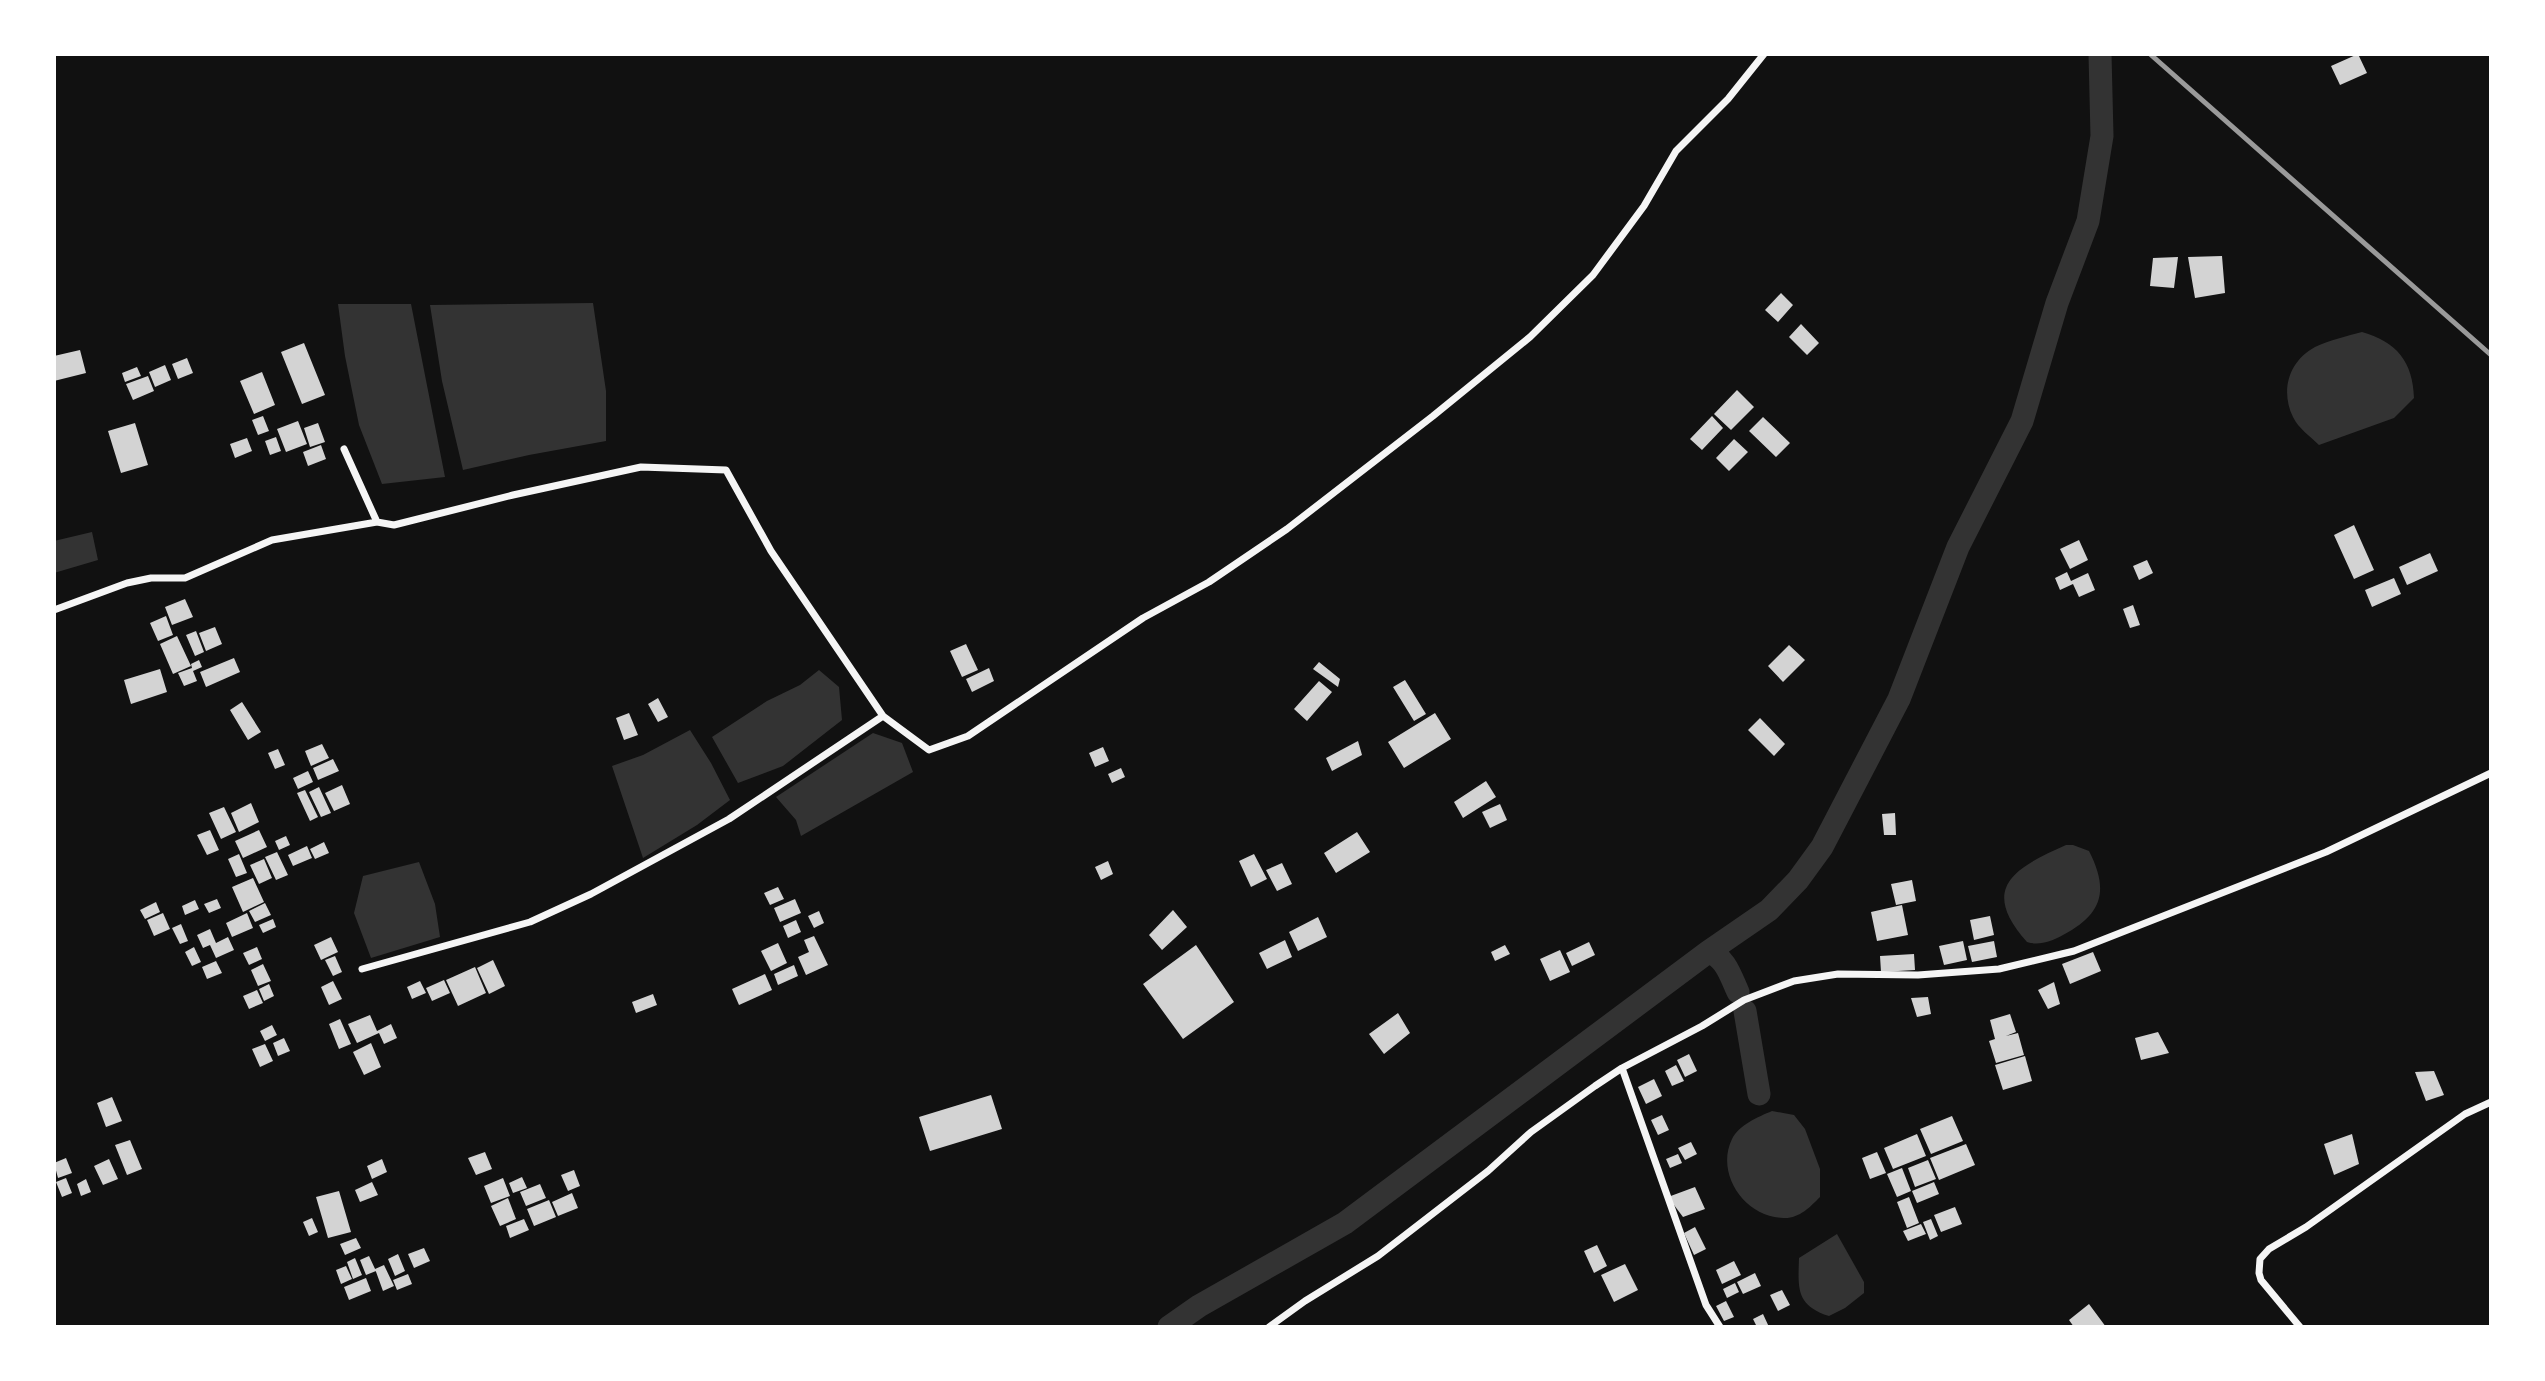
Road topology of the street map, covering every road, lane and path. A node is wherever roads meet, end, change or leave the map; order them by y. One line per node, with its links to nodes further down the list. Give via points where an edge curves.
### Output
1 (1764, 54): 5 (street, via 1728,99 1676,151 1644,206 1593,275 1530,337 1287,529 1209,582 1143,618 968,736 929,750)
2 (344, 449): 3 (street)
3 (377, 522): 4 (street, via 272,540 185,578 127,583); 5 (street, via 394,525 641,467 726,470 771,551)
4 (54, 610)
5 (883, 716): 7 (street, via 729,819 591,894 530,922)
6 (2491, 773): 8 (street, via 2326,852 2074,951 1999,970 1838,974 1794,982 1744,1000)
7 (362, 969)
8 (1622, 1068): 10 (street, via 1531,1132 1378,1256); 11 (street, via 1706,1305)
9 (2491, 1102): 12 (street, via 2465,1114 2260,1259 2261,1280)
10 (1269, 1327)
11 (1720, 1327)
12 (2300, 1327)

